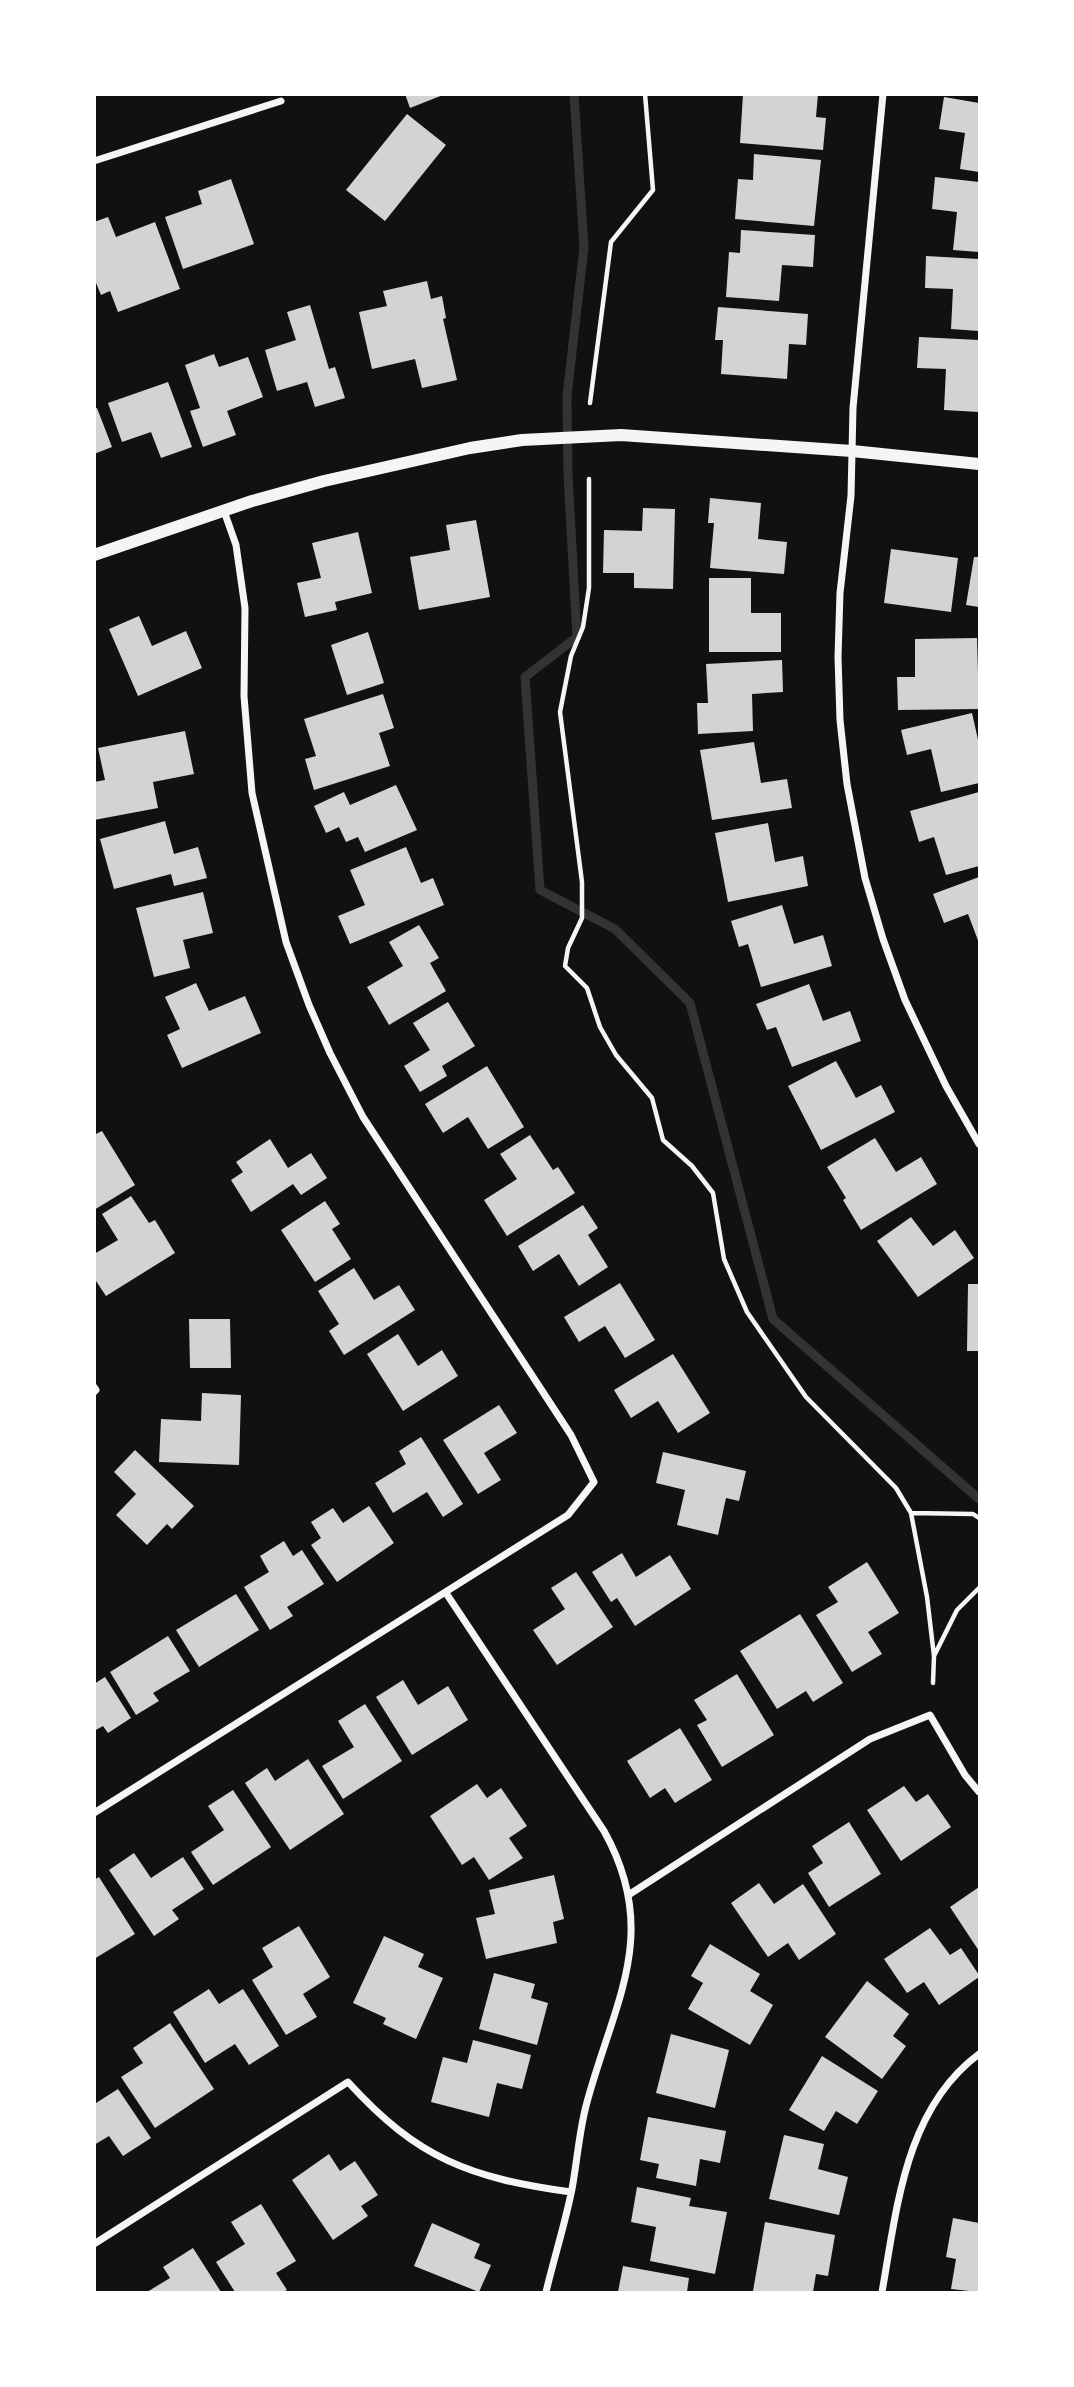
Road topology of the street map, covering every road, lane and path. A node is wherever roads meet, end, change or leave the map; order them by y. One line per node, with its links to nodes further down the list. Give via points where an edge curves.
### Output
1 (645, 94): 5 (path, via 653,190 611,242)
2 (883, 94): 6 (street)
3 (281, 101): 4 (street)
4 (94, 162)
5 (590, 403)
6 (852, 451): 7 (street); 9 (street, via 621,435 522,440 406,461); 11 (street, via 838,657 846,784 865,878 905,1000)
7 (979, 464)
8 (589, 479): 14 (path, via 589,588 560,712 582,882 582,918 565,966 587,988 600,1027 616,1055 652,1098 663,1140 713,1193 724,1259 747,1312 806,1397 896,1488)
9 (224, 511): 10 (street); 17 (street, via 236,545 245,608 244,696 252,793 286,942 309,1005 363,1117 571,1435 594,1482 568,1515)
10 (94, 555)
11 (979, 1144)
12 (94, 1387): 13 (street)
13 (94, 1392)
14 (911, 1513): 15 (path, via 973,1514); 18 (path)
15 (979, 1518)
16 (979, 1588): 18 (path, via 957,1610)
17 (446, 1593): 21 (street); 22 (street, via 604,1831)
18 (934, 1656): 19 (path)
19 (933, 1683)
20 (979, 1792): 22 (street, via 930,1715 870,1739)
21 (94, 1813)
22 (630, 1894): 24 (street, via 630,1962 585,2107)
23 (979, 2054): 27 (street, via 935,2101 916,2139 904,2175)
24 (572, 2192): 25 (street, via 499,2180 454,2164 412,2141 375,2112 348,2082); 26 (street)
25 (94, 2244)
26 (546, 2292)
27 (882, 2292)

